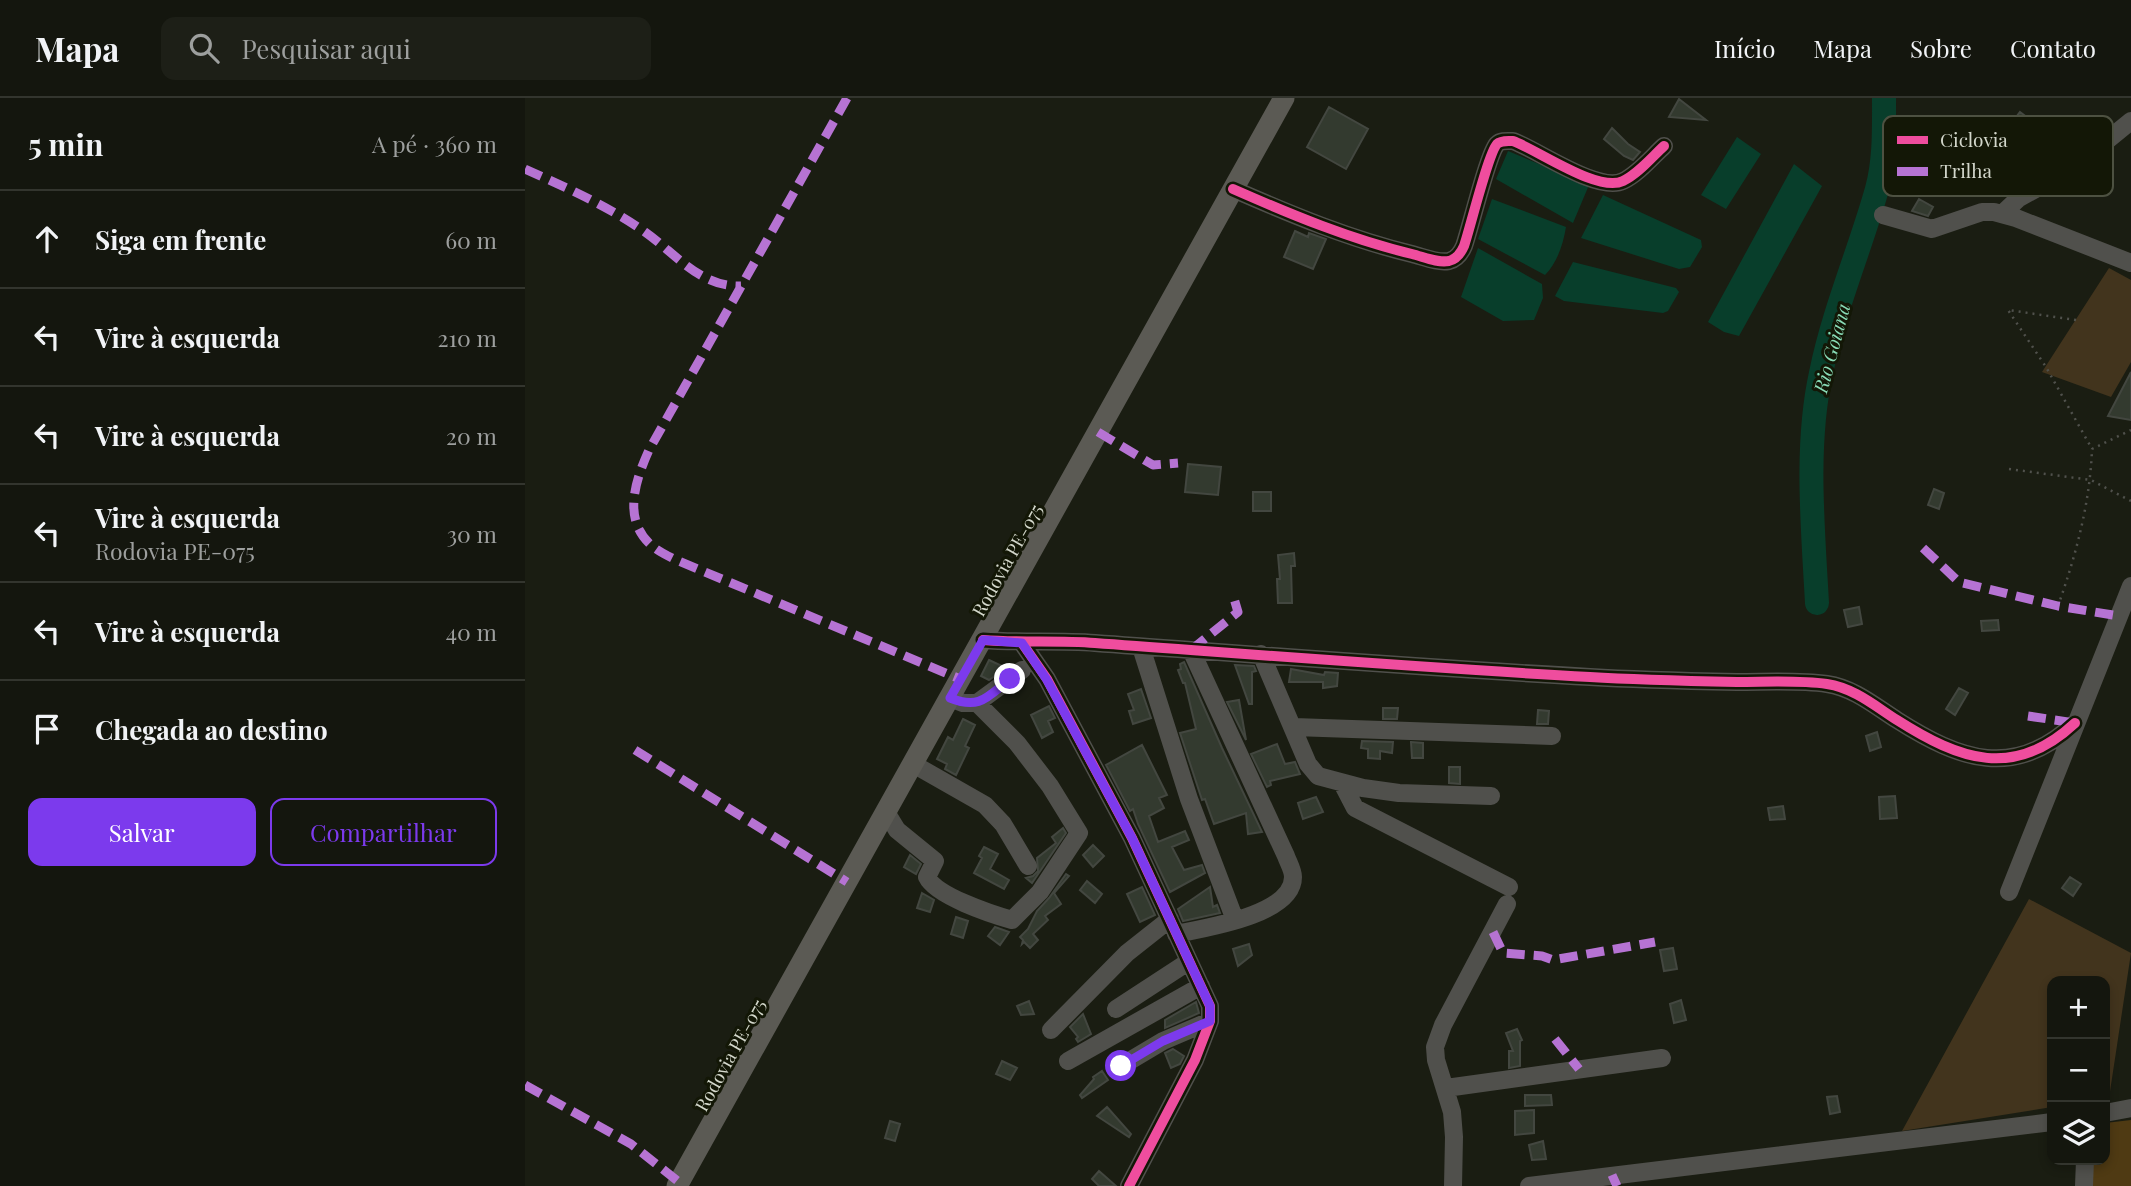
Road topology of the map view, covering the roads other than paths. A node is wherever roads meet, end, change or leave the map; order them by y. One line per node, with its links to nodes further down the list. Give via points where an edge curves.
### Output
1 (1284, 98): 5 (main road, Rodovia PE-075)
2 (2131, 121): 3 (street)
3 (2113, 136)
4 (1664, 146): 5 (street, via 1625,180 1613,183 1588,177 1513,141 1497,144 1464,247 1448,261 1342,234)
5 (1233, 189): 11 (main road, Rodovia PE-075)
6 (2023, 196): 7 (street)
7 (2001, 214): 8 (street, via 1982,212 1933,229); 9 (street)
8 (1883, 215)
9 (2131, 263)
10 (2131, 586): 19 (street)
11 (983, 640): 12 (street); 17 (main road, Rodovia PE-075)
12 (1022, 643): 13 (street); 29 (street, via 1047,680 1132,838)
13 (1141, 647): 14 (street); 28 (street, via 1189,799)
14 (1191, 650): 15 (street); 28 (street, via 1293,873 1285,897)
15 (1261, 654): 19 (street, via 1605,678 1829,684 1863,697 1937,743 1997,761 2034,751); 20 (street)
16 (1021, 670): 18 (street)
17 (950, 698): 18 (street); 22 (main road, Rodovia PE-075)
18 (977, 704): 25 (street, via 1017,743 1079,833 1040,892 1012,920 950,895 931,885 927,877 935,861 897,830)
19 (2075, 723): 27 (street)
20 (1294, 727): 21 (street); 23 (street, via 1313,771)
21 (1552, 736)
22 (913, 764): 25 (main road, Rodovia PE-075); 26 (street, via 985,805 1003,824)
23 (1342, 783): 24 (street, via 1399,793); 38 (street, via 1356,808 1508,896 1436,1042 1436,1060)
24 (1491, 796)
25 (886, 813): 43 (main road, Rodovia PE-075)
26 (1028, 866)
27 (2009, 892)
28 (1235, 920): 29 (street)
29 (1173, 927): 30 (street); 34 (street, via 1127,953)
30 (1188, 962): 31 (street); 32 (street)
31 (1201, 986): 33 (street, via 1210,1006); 36 (street)
32 (1116, 1009)
33 (1210, 1021): 37 (street); 44 (street, via 1195,1060)
34 (1051, 1030)
35 (1662, 1058): 38 (street)
36 (1068, 1061)
37 (1121, 1066)
38 (1446, 1088): 45 (street, via 1454,1137)
39 (2131, 1108): 40 (street)
40 (2110, 1113)
41 (2047, 1123): 46 (street)
42 (2085, 1165): 47 (street)
43 (677, 1186)
44 (1129, 1186)
45 (1453, 1186)
46 (1529, 1186)
47 (2084, 1186)

